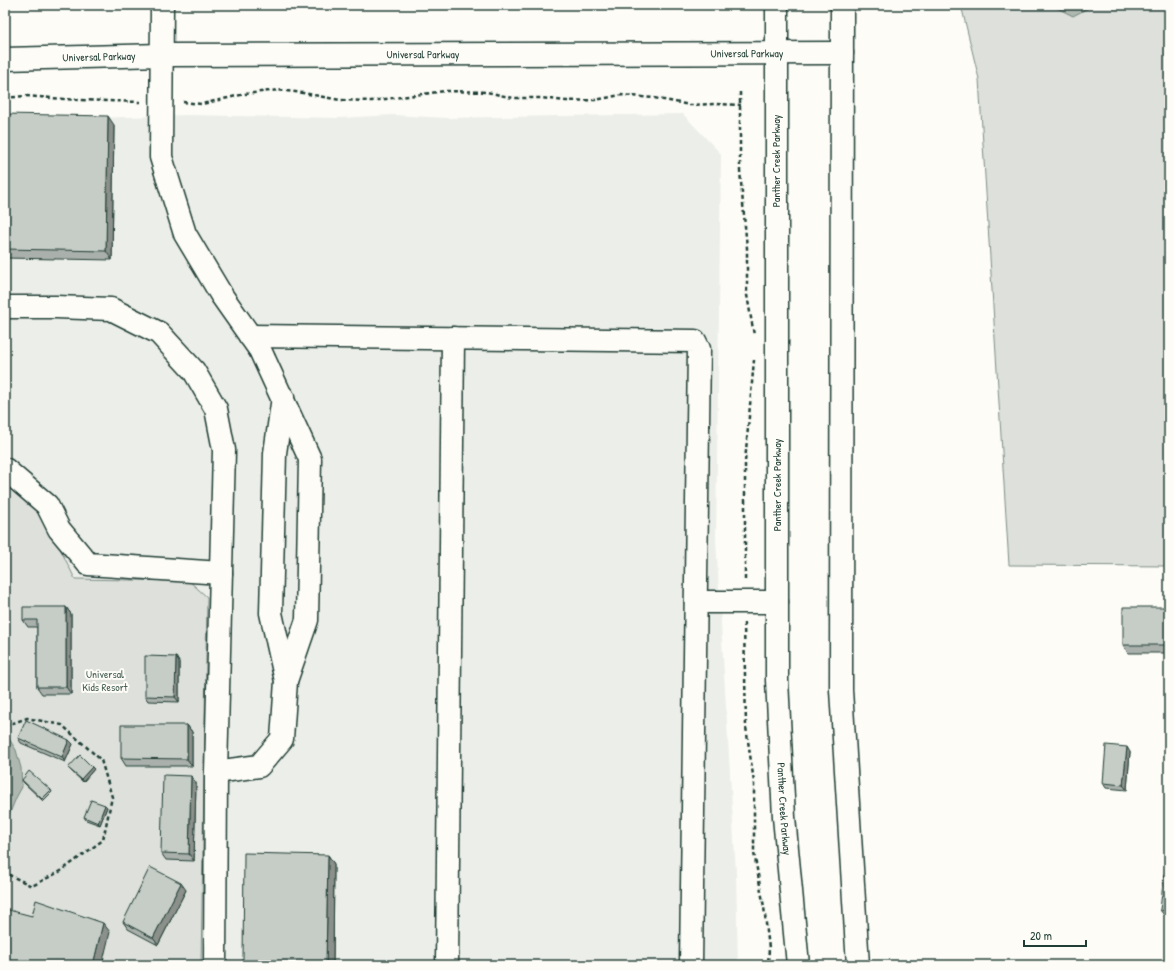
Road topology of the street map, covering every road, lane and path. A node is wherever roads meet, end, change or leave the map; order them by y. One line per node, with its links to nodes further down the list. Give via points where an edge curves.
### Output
1 (162, 5): 6 (main road)
2 (777, 5): 5 (main road, Panther Creek Parkway)
3 (842, 5): 4 (main road)
4 (842, 53): 5 (main road, Universal Parkway); 33 (main road, via 841,690)
5 (776, 54): 6 (main road, Universal Parkway); 22 (main road, Panther Creek Parkway)
6 (162, 55): 7 (main road, Universal Parkway); 10 (main road)
7 (5, 59)
8 (740, 92): 11 (path)
9 (5, 98): 10 (path, via 25,96)
10 (161, 102): 11 (path, via 202,104 245,94 278,90 340,100 371,101 445,91 487,92 513,98 566,101 595,100 621,95 690,105); 13 (main road, via 161,157 185,234 222,296)
11 (741, 105): 15 (path, via 740,171 747,248 747,295)
12 (5, 307): 19 (main road, via 111,309 159,333 194,371 216,409 224,450)
13 (250, 336): 14 (main road); 17 (main road, via 260,350)
14 (453, 338): 21 (main road, via 695,341 699,349); 29 (main road)
15 (755, 339)
16 (754, 353): 20 (path, via 745,462)
17 (283, 397): 24 (main road, via 275,453 271,614); 24 (main road, via 310,459 307,620)
18 (5, 469): 19 (main road, via 47,505 59,529 88,564)
19 (221, 573): 26 (main road)
20 (745, 584)
21 (696, 602): 22 (main road); 30 (main road)
22 (777, 602): 32 (main road, Panther Creek Parkway, via 777,680 784,817)
23 (744, 631): 31 (path, via 746,727 754,782 754,853 764,907 769,948)
24 (286, 681): 26 (main road, via 282,739 259,766)
25 (5, 726): 27 (path, via 27,718 62,725 101,760 112,797 103,840 61,871 32,886)
26 (216, 772): 28 (main road)
27 (5, 873)
28 (215, 965)
29 (447, 965)
30 (691, 965)
31 (768, 965)
32 (798, 965)
33 (858, 965)

